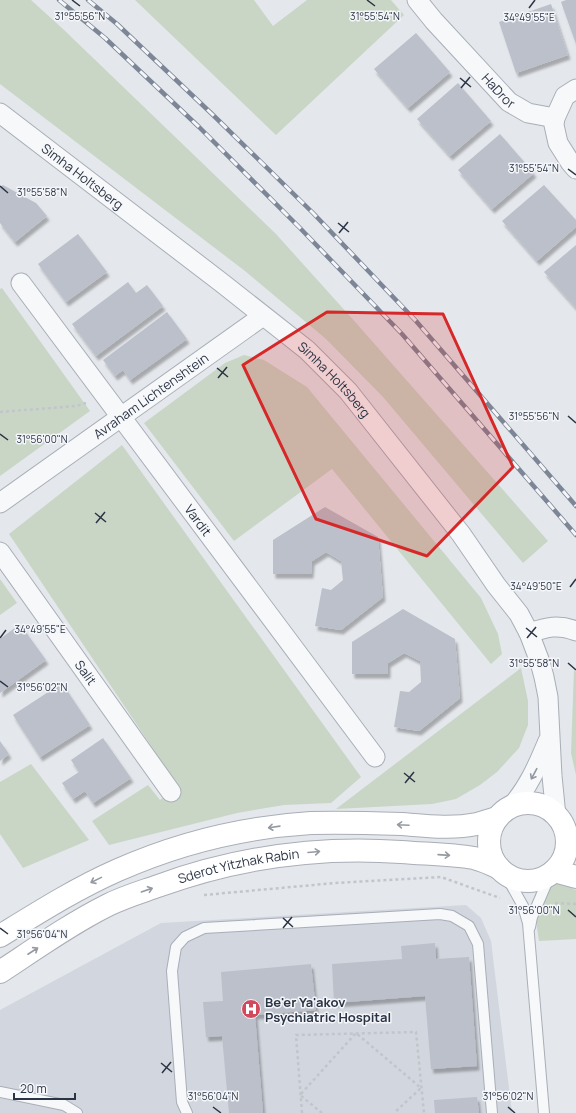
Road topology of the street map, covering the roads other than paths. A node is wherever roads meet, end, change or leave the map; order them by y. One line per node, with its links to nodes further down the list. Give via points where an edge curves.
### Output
1 (417, 0): 4 (street, HaDror, via 509,102 528,113)
2 (576, 89): 4 (street, via 565,96)
3 (0, 113): 7 (street, Simha Holtsberg)
4 (555, 118): 5 (street, via 558,143)
5 (576, 169)
6 (21, 283): 8 (street, Vardit)
7 (263, 316): 8 (street, Avraham Lichtenshtein); 12 (street, Simha Holtsberg, via 306,350 348,391 461,534)
8 (121, 417): 9 (street, Avraham Lichtenshtein); 14 (street, Vardit)
9 (0, 503)
10 (0, 552): 15 (street, Salit)
11 (576, 631): 12 (street, via 559,626)
12 (530, 633): 13 (street, Simha Holtsberg, via 548,697)
13 (549, 738): 16 (street, Simha Holtsberg, one-way to 16, via 528,784); 17 (street, Simha Holtsberg, via 553,794)
14 (375, 757)
15 (171, 792)
16 (504, 812): 17 (main road, via 520,804 533,803 546,808); 18 (main road, via 491,829 488,841 490,854); 22 (main road, one-way to 22, via 478,824 460,826 312,823 202,841 169,850 118,870 66,896)
17 (565, 827): 19 (main road, via 565,853 560,864)
18 (502, 871): 19 (main road, via 516,879 528,881 540,879); 21 (lane, via 523,906); 23 (main road, Sderot Yitzhak Rabin, one-way to 18, via 109,905 166,883 224,866 316,852 374,851 475,858)
19 (552, 872): 20 (main road); 21 (lane)
20 (576, 877)
21 (529, 929): 28 (lane)
22 (0, 936)
23 (0, 972)
24 (0, 1092): 25 (lane, via 64,1104)
25 (77, 1113)
26 (187, 1113): 27 (lane, via 182,1102 172,971 176,947 185,937 204,928 440,914 452,916 468,926 478,944)
27 (492, 1113)
28 (544, 1113)

